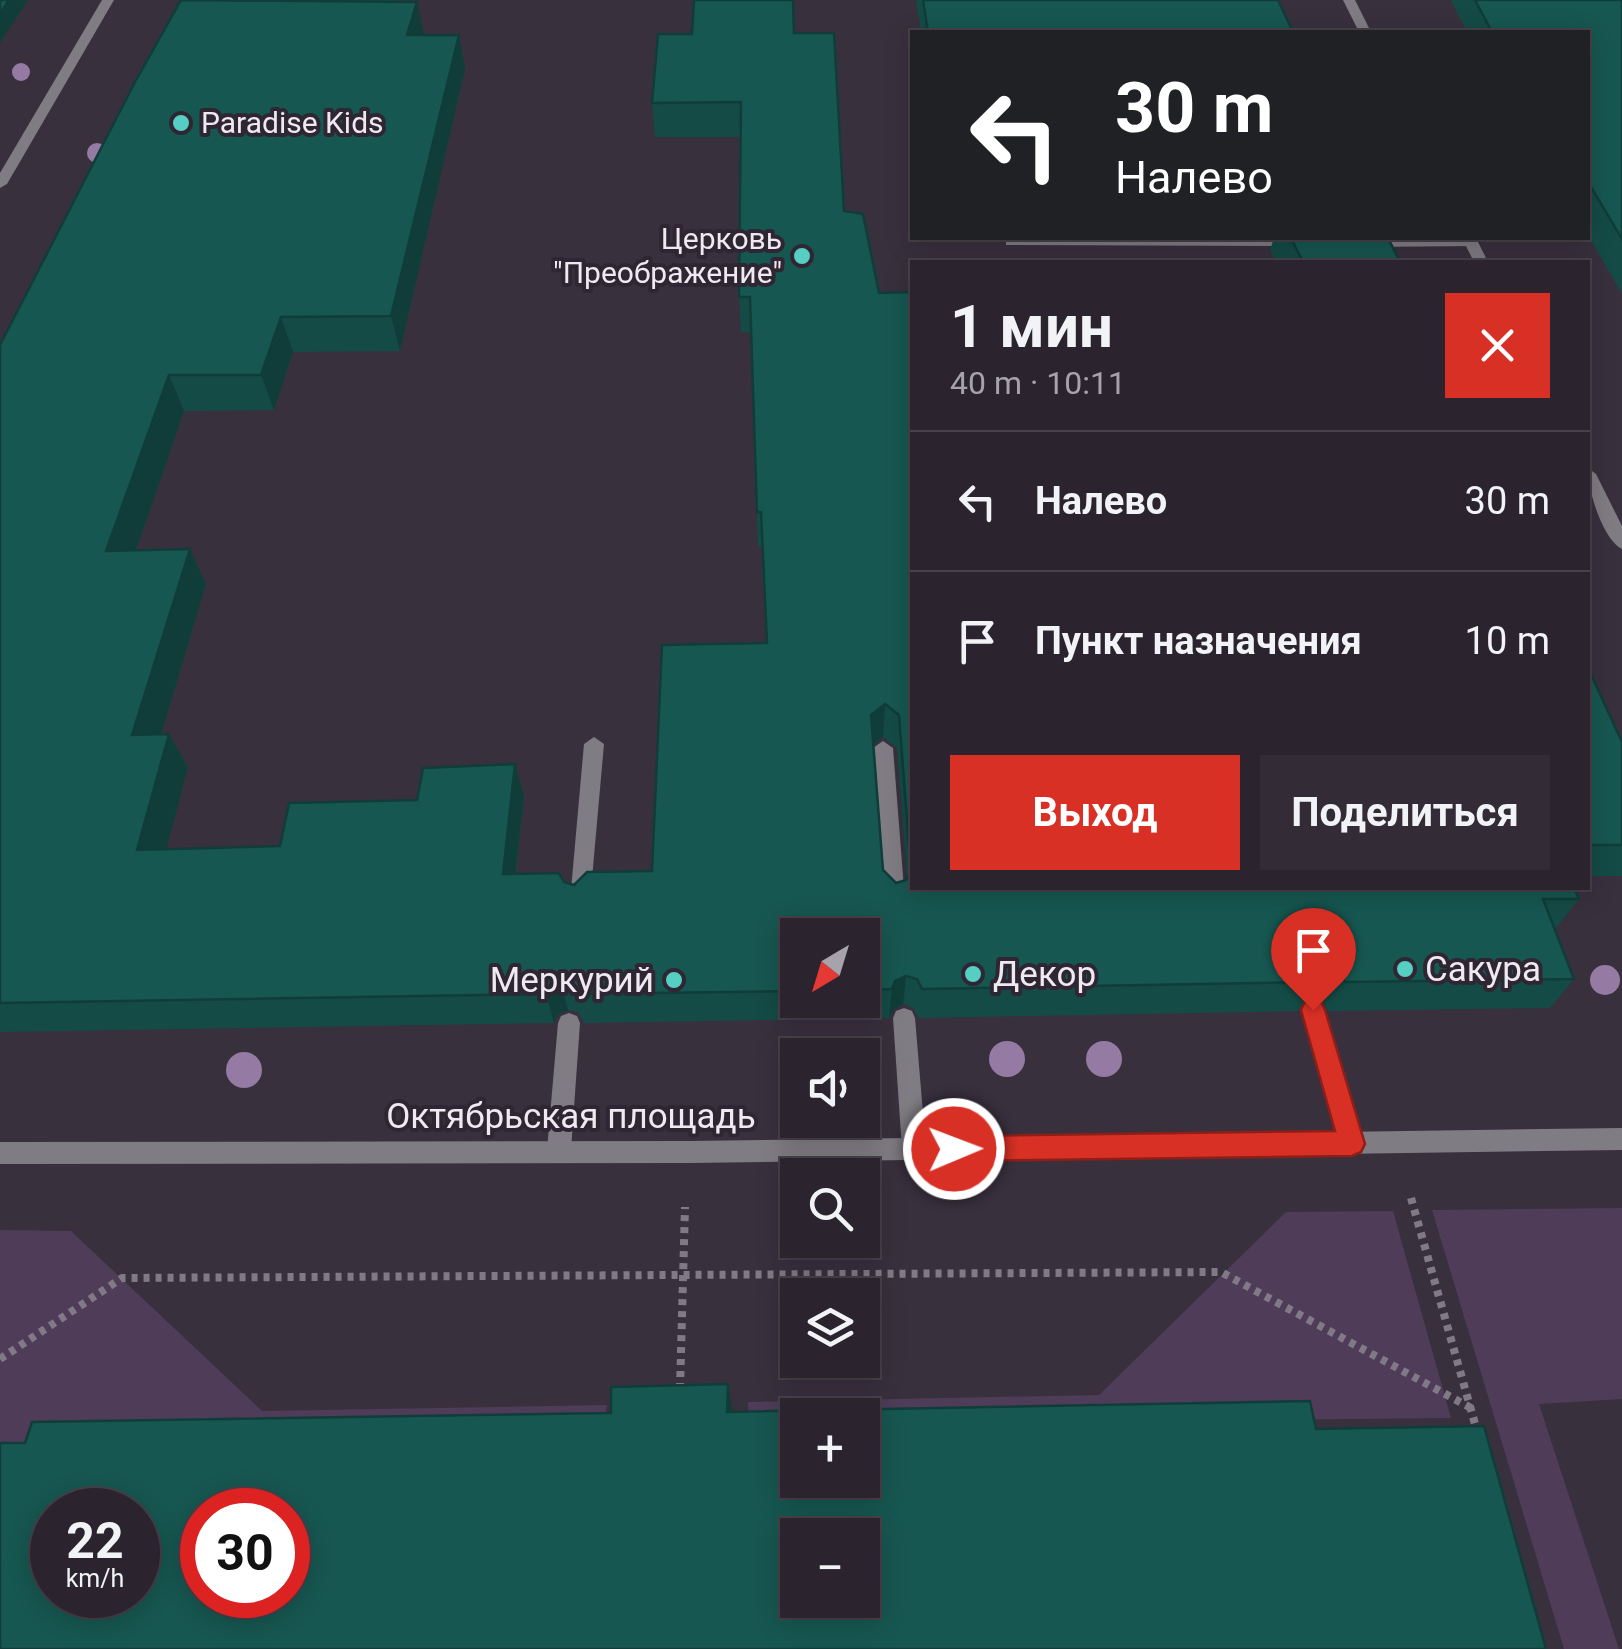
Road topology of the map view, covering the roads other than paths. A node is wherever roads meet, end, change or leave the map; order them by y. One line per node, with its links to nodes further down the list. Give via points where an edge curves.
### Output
1 (108, 0): 4 (street)
2 (1349, 0): 3 (street)
3 (1364, 30)
4 (0, 184)
5 (1470, 240): 8 (street)
6 (1012, 242): 7 (street)
7 (1278, 242)
8 (1362, 243)
9 (1590, 478): 10 (street)
10 (1622, 543)
11 (594, 744): 14 (street)
12 (883, 748): 13 (street)
13 (895, 901)
14 (580, 903)
15 (1313, 1010): 19 (street)
16 (904, 1018): 20 (street)
17 (569, 1023): 21 (street)
18 (1622, 1139): 19 (street, Октябрьская площадь)
19 (1352, 1144): 20 (street, Октябрьская площадь)
20 (914, 1149): 21 (street, Октябрьская площадь)
21 (559, 1150): 22 (street, Октябрьская площадь)
22 (0, 1153)

